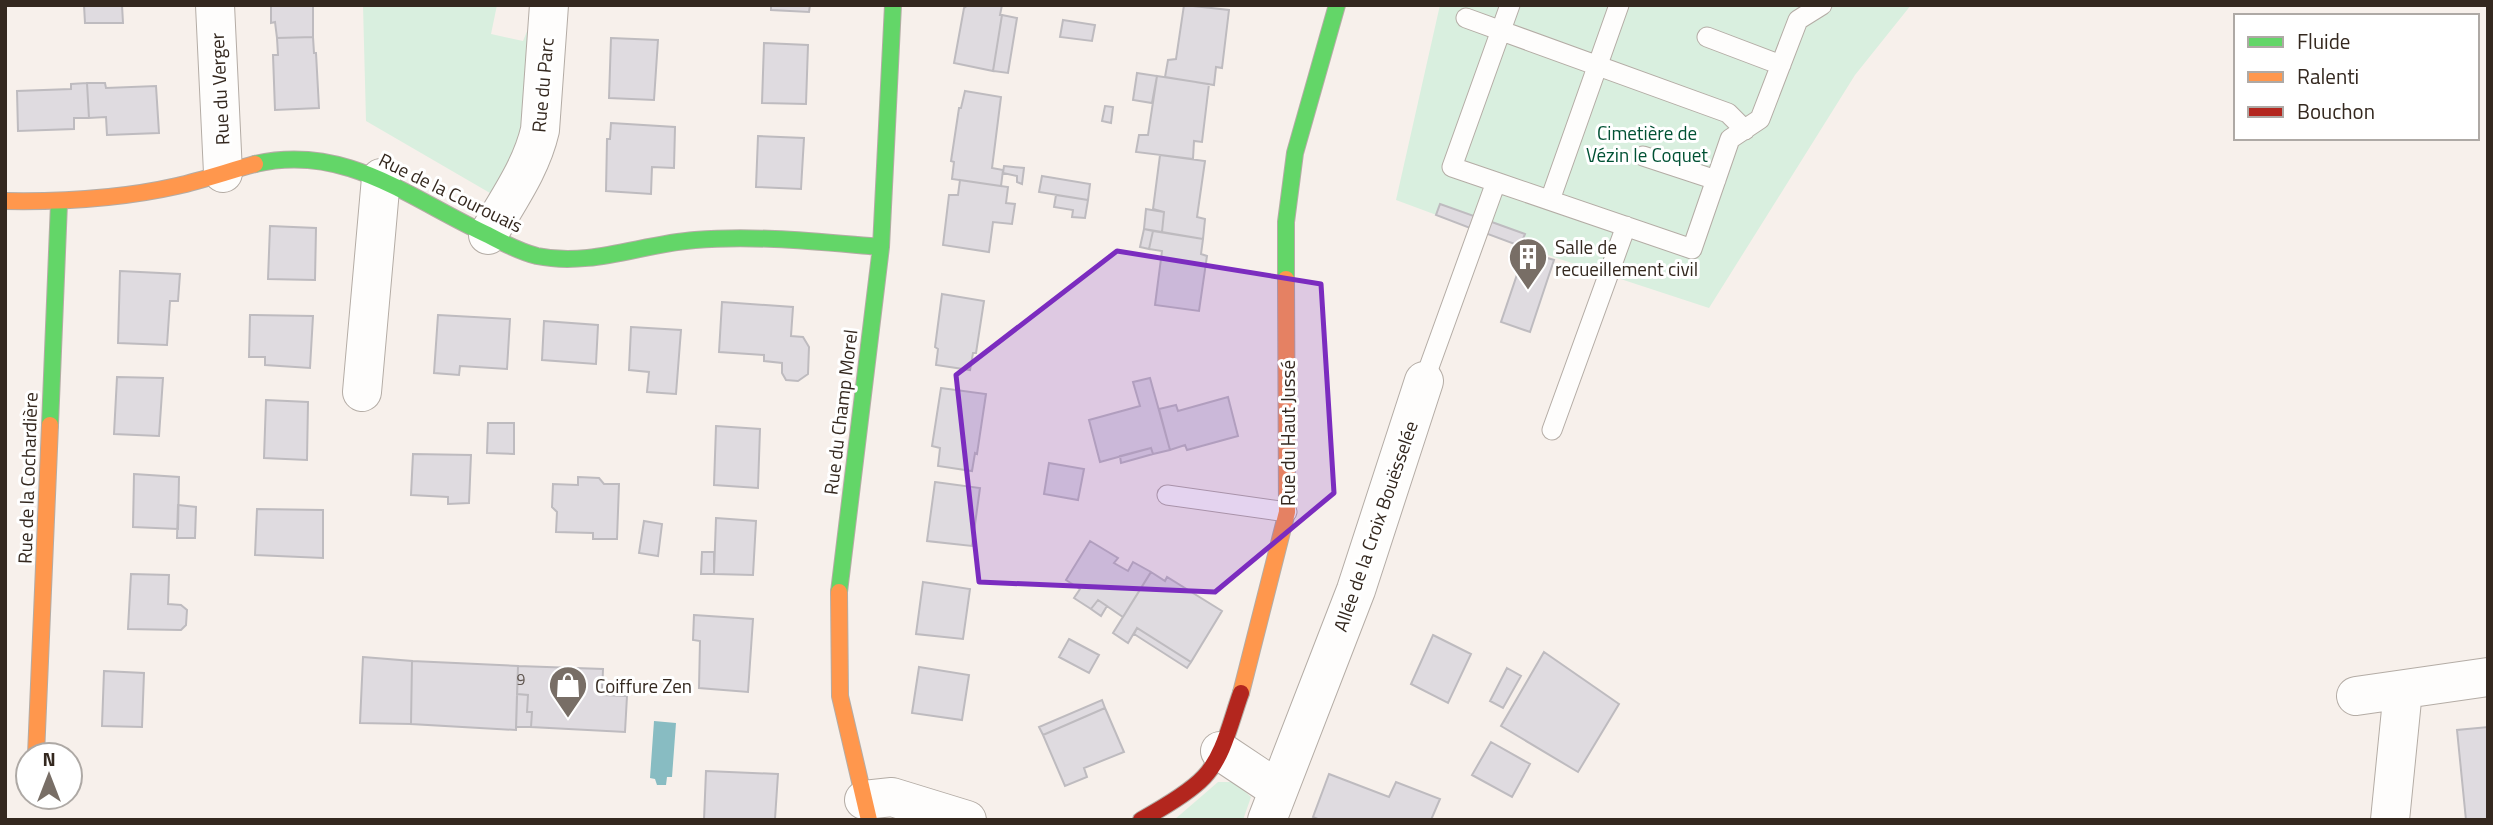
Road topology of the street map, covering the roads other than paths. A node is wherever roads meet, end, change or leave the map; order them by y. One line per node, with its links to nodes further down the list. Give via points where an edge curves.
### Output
1 (215, 5): 15 (street, Rue du Verger)
2 (549, 5): 23 (street, Rue du Parc, via 536,149)
3 (892, 5): 24 (street, Rue du Champ Morel)
4 (1337, 5): 29 (street, Rue du Haut Jussé, via 1295,153 1286,222)
5 (1510, 5): 9 (lane)
6 (1619, 5): 12 (lane)
7 (1810, 8): 11 (lane, via 1798,20)
8 (1466, 18): 9 (lane)
9 (1501, 31): 12 (lane); 18 (lane, via 1452,167)
10 (1707, 37): 11 (lane)
11 (1781, 65): 13 (lane, via 1760,119)
12 (1598, 67): 13 (lane, via 1728,113); 19 (lane)
13 (1745, 130): 17 (lane, via 1730,139)
14 (1643, 156): 17 (lane)
15 (223, 173): 16 (street, Rue de la Courouais, via 268,159 302,158); 21 (street, Rue de la Courouais, via 123,197)
16 (381, 178): 23 (street, Rue de la Courouais); 26 (street)
17 (1716, 180): 22 (lane, via 1692,249)
18 (1496, 182): 19 (lane); 25 (lane, Allée de la Croix Bouësselée)
19 (1550, 200): 22 (lane)
20 (5, 201): 21 (street, Rue de la Courouais)
21 (59, 203): 33 (street, Rue de la Cochardière)
22 (1626, 226): 27 (lane)
23 (488, 236): 24 (street, Rue de la Courouais, via 533,255 569,260 603,258 689,240 750,237)
24 (880, 247): 36 (street, Rue du Champ Morel, via 839,580 840,696)
25 (1424, 381): 35 (street, Allée de la Croix Bouësselée, via 1356,590)
26 (362, 392)
27 (1552, 430)
28 (1167, 495): 29 (lane)
29 (1287, 512): 34 (street, Rue du Haut Jussé, via 1247,676)
30 (2488, 677): 31 (street)
31 (2403, 690): 32 (street); 39 (street)
32 (2356, 696)
33 (37, 741)
34 (1220, 751): 35 (street); 38 (street, Rue du Haut Jussé, via 1204,777)
35 (1272, 805)
36 (867, 810): 37 (street, via 892,797)
37 (967, 820)
38 (1141, 820)
39 (2390, 820)

